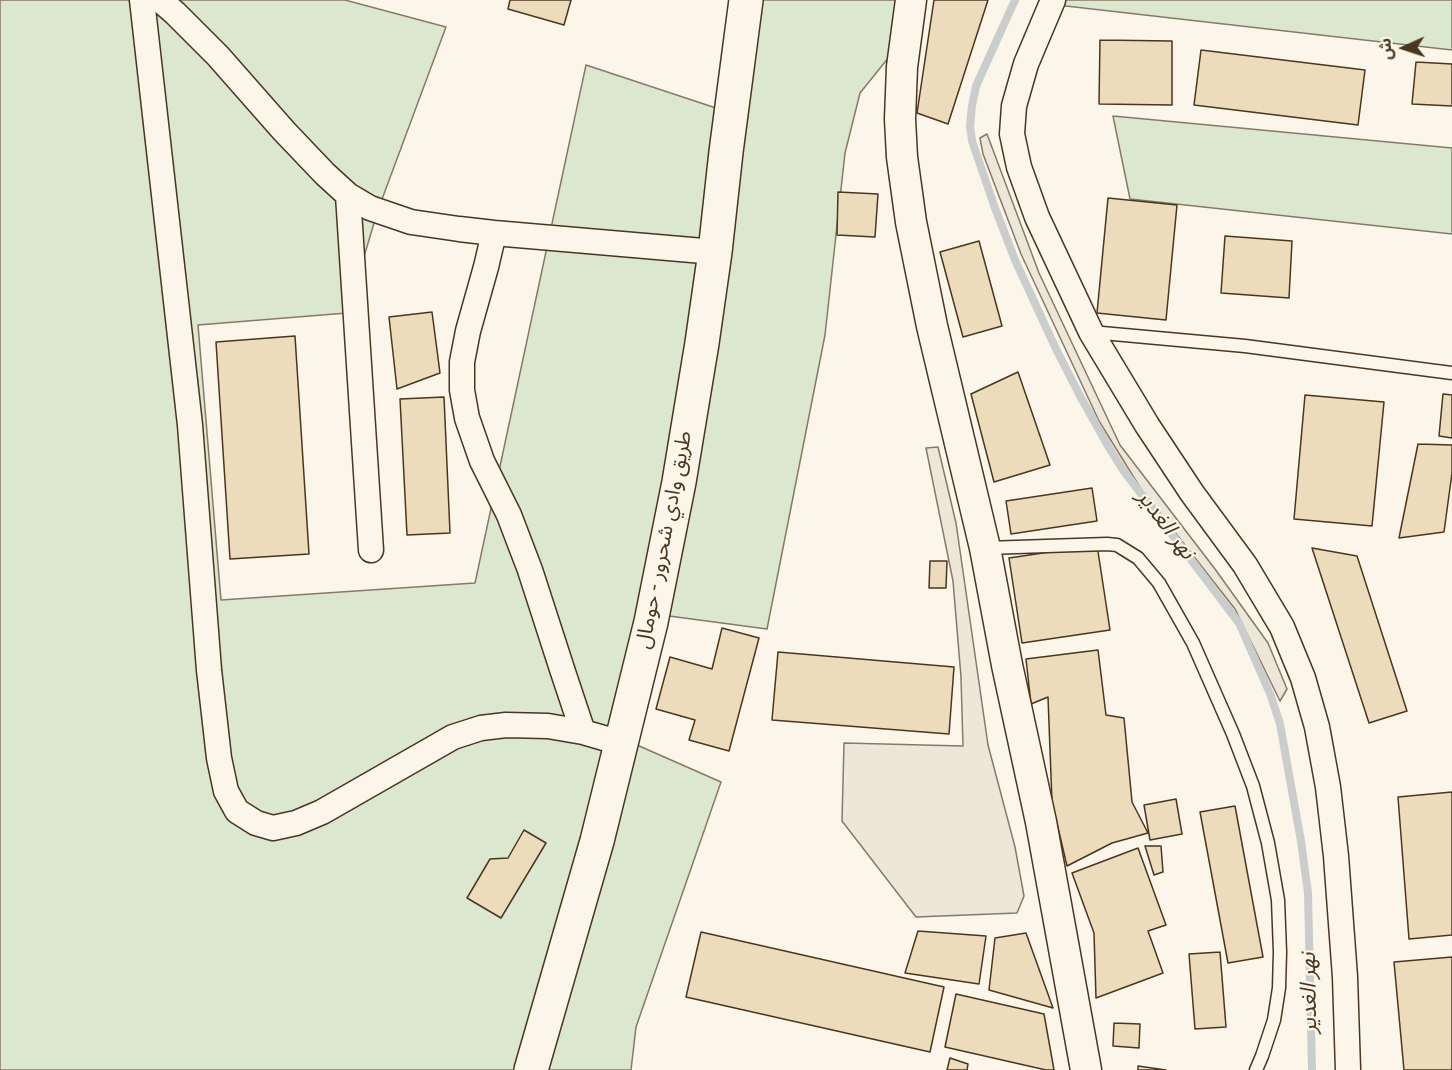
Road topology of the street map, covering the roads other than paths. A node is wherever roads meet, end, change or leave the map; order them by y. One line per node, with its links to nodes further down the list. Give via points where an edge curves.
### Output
1 (142, 0): 13 (street, via 188,413 219,758 226,791 237,810 256,823 273,828 296,823 453,737 481,728 548,726)
2 (160, 0): 6 (street)
3 (746, 0): 8 (main road, طريق وادي شحرور - حومال)
4 (1053, 0): 9 (street, via 1026,64 1014,106 1012,134 1018,167 1036,217)
5 (911, 1): 11 (street, via 900,119 911,222)
6 (348, 195): 7 (street, via 370,208 411,222); 12 (street)
7 (494, 233): 8 (street); 13 (street, via 462,362 466,418 530,570)
8 (715, 252): 14 (main road, طريق وادي شحرور - حومال, via 679,482 651,622)
9 (1091, 332): 10 (lane, via 1245,346); 18 (street, via 1147,425 1245,565 1282,627 1303,678 1317,727 1336,856 1346,977)
10 (1452, 373)
11 (985, 548): 16 (street); 17 (lane, via 1117,545 1138,558 1159,584 1193,643 1253,786 1269,843 1278,900 1279,988 1274,1020)
12 (371, 550)
13 (584, 732): 14 (street)
14 (621, 743): 15 (main road, طريق وادي شحرور - حومال)
15 (531, 1070)
16 (1086, 1070)
17 (1256, 1070)
18 (1348, 1070)

